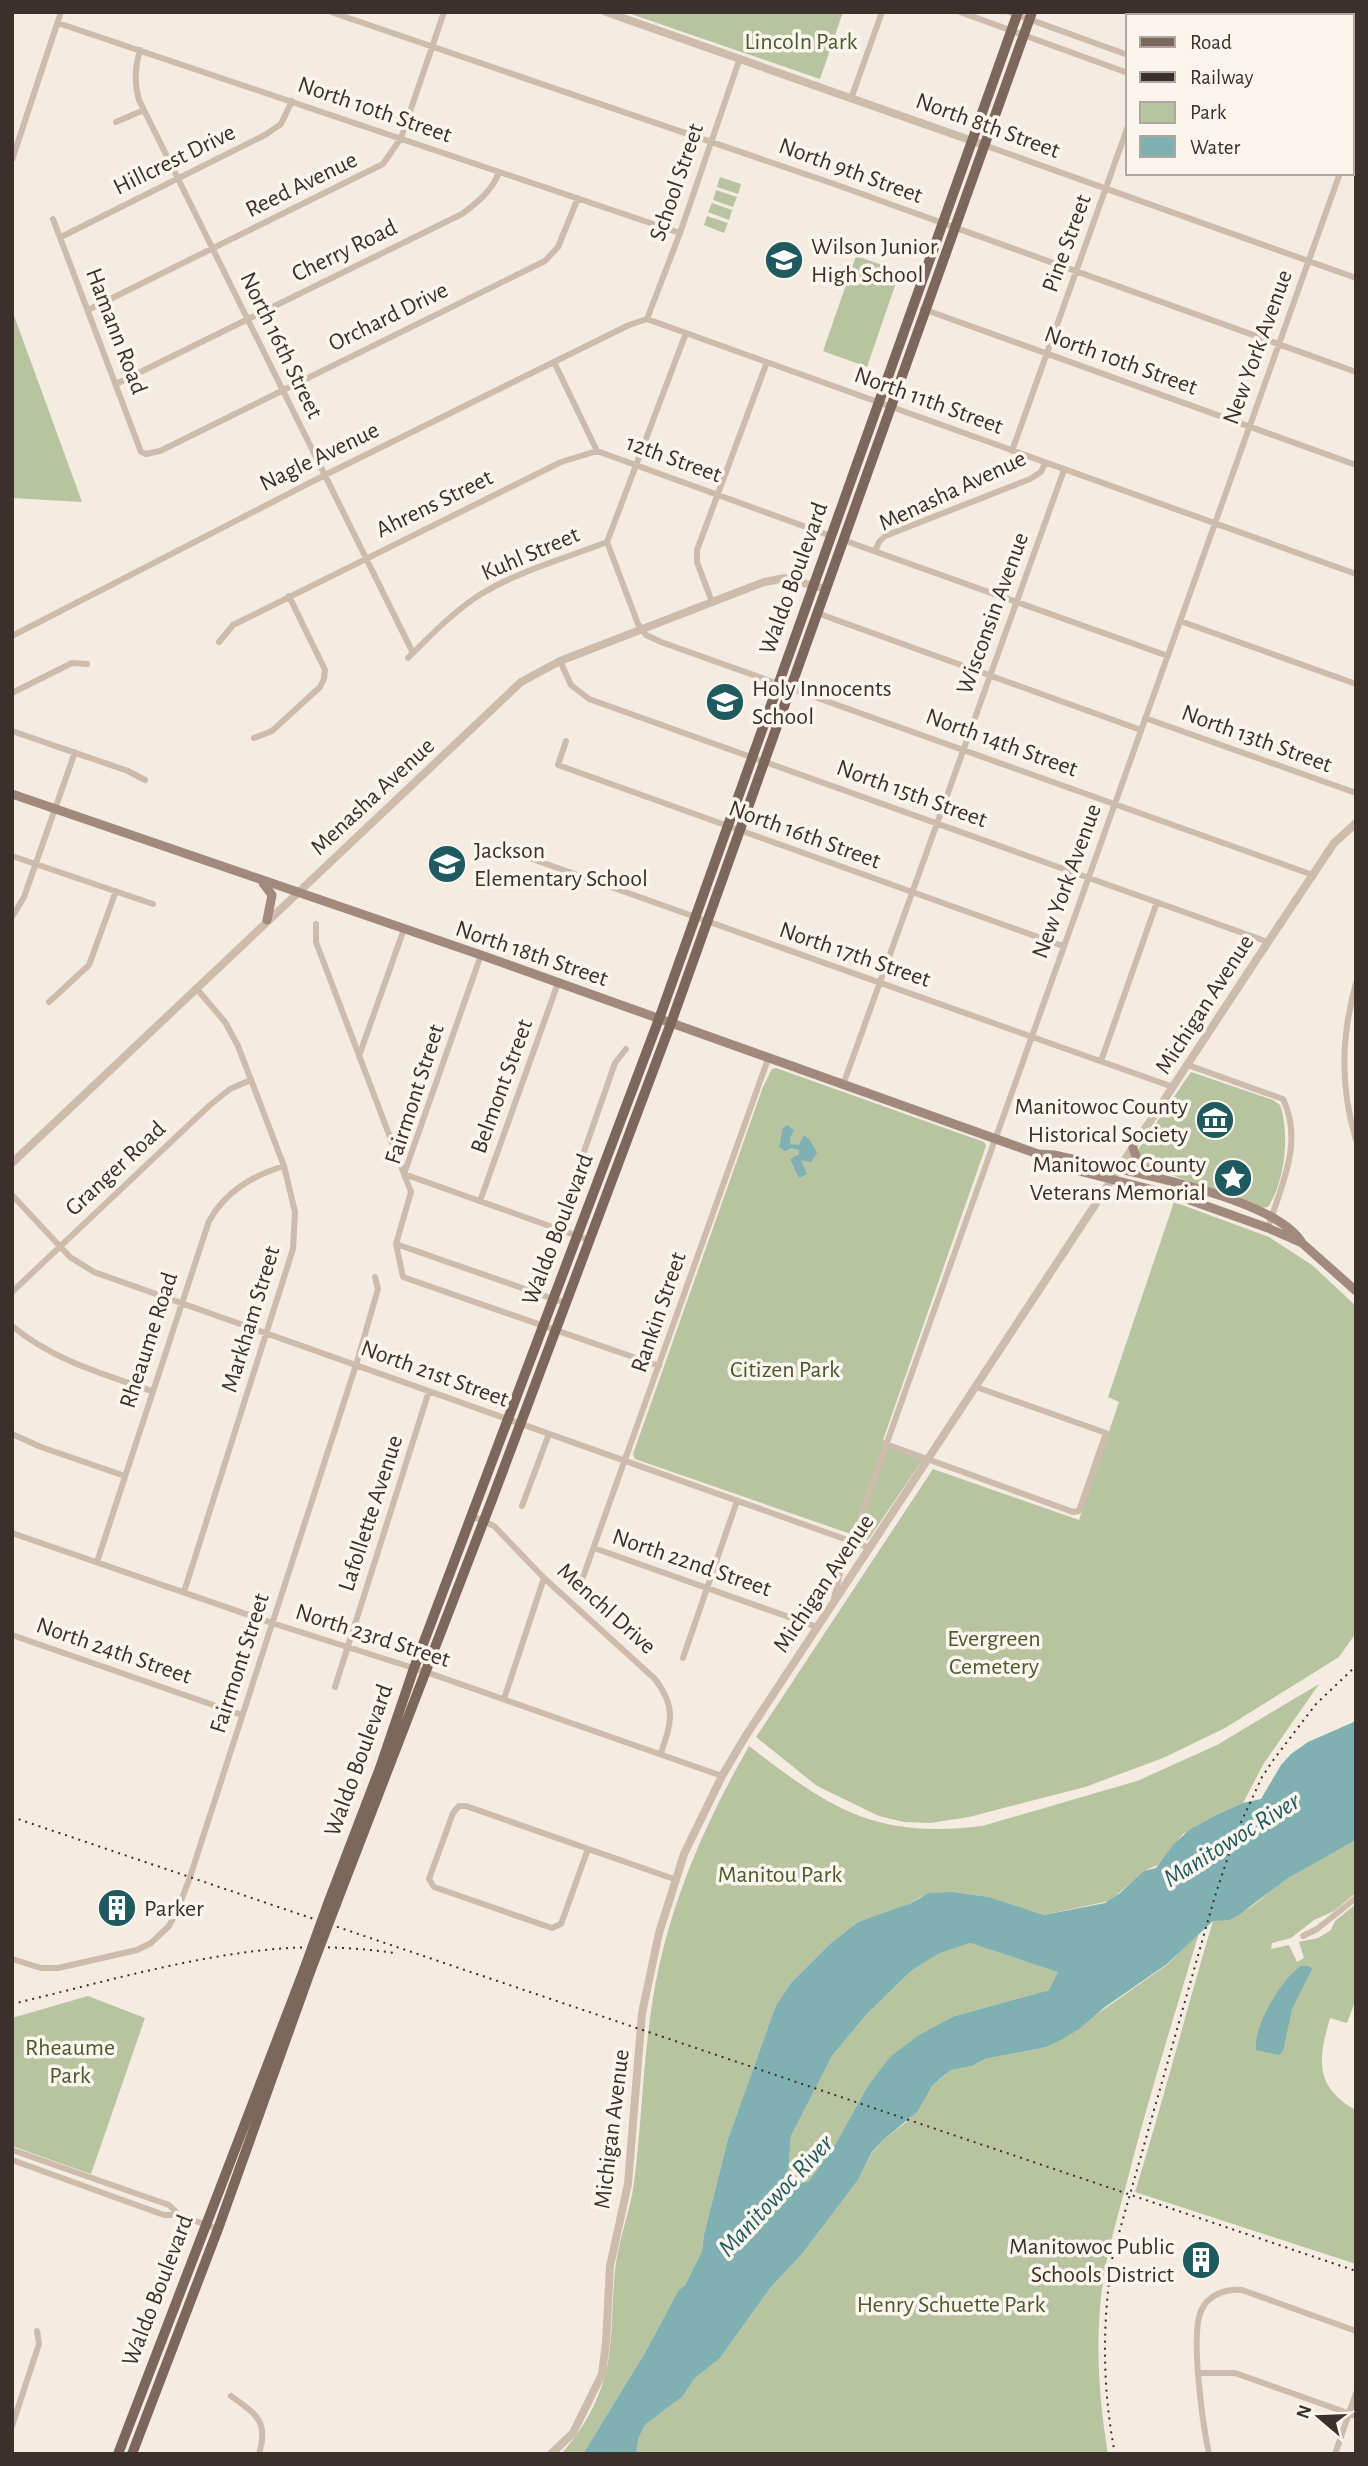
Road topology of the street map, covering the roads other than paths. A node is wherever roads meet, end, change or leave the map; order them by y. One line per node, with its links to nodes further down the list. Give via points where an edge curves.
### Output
1 (61, 12): 9 (street)
2 (331, 12): 12 (street, North 9th Street)
3 (444, 12): 12 (street, Reed Avenue)
4 (606, 12): 15 (street, North 8th Street)
5 (882, 12): 17 (street)
6 (960, 12): 10 (street)
7 (1014, 13): 8 (street); 10 (main road, Waldo Boulevard)
8 (1030, 16): 11 (main road, Waldo Boulevard); 14 (street)
9 (58, 23): 13 (street, North 10th Street); 26 (street)
10 (1011, 31): 11 (street); 23 (main road, Waldo Boulevard)
11 (1024, 35): 16 (street); 25 (main road, Waldo Boulevard)
12 (432, 47): 22 (street, Reed Avenue); 24 (street, North 9th Street)
13 (140, 50): 18 (street, North 10th Street); 19 (street, North 16th Street, via 135,85)
14 (1126, 54)
15 (740, 58): 17 (street, North 8th Street); 24 (street, School Street)
16 (1126, 71)
17 (852, 96): 23 (street, North 8th Street)
18 (292, 102): 22 (street, North 10th Street); 29 (street, Hillcrest Drive, via 281,124 265,135)
19 (144, 110): 20 (street); 29 (street, North 16th Street)
20 (116, 122)
21 (1126, 132): 30 (street, Pine Street)
22 (401, 138): 27 (street, North 10th Street); 37 (street, Reed Avenue, via 383,164)
23 (972, 140): 25 (street, North 8th Street); 33 (main road, Waldo Boulevard)
24 (711, 141): 33 (street, North 9th Street); 35 (street, School Street)
25 (984, 145): 30 (street, North 8th Street); 34 (main road, Waldo Boulevard)
26 (12, 159)
27 (499, 172): 31 (street, North 10th Street); 44 (street, Cherry Road, via 480,201 462,214)
28 (1339, 175): 38 (street, New York Avenue)
29 (178, 178): 36 (street, Hillcrest Drive); 37 (street, North 16th Street)
30 (1106, 188): 38 (street, North 8th Street); 39 (street, Pine Street)
31 (578, 198): 35 (street, North 10th Street); 53 (street, Orchard Drive, via 558,247 545,261)
32 (53, 219): 36 (street, Hamann Road)
33 (942, 223): 34 (street, North 9th Street); 41 (main road, Waldo Boulevard)
34 (954, 227): 39 (street, North 9th Street); 43 (main road, Waldo Boulevard)
35 (680, 233): 45 (street, School Street)
36 (61, 237): 42 (street, Hamann Road)
37 (213, 248): 42 (street, Reed Avenue); 44 (street, North 16th Street)
38 (1308, 261): 40 (street, North 8th Street); 47 (street, New York Avenue)
39 (1076, 271): 47 (street, North 9th Street); 48 (street, Pine Street)
40 (1356, 278)
41 (913, 306): 43 (street, North 10th Street); 54 (main road, Waldo Boulevard)
42 (88, 310): 52 (street, Hamann Road)
43 (925, 310): 48 (street, North 10th Street); 55 (main road, Waldo Boulevard)
44 (247, 319): 52 (street, Cherry Road); 53 (street, North 16th Street)
45 (647, 319): 46 (street, North 11th Street); 49 (street, Nagle Avenue)
46 (686, 333): 50 (street, North 11th Street); 61 (street)
47 (1278, 345): 51 (street, North 9th Street); 56 (street, New York Avenue)
48 (1047, 354): 56 (street, North 10th Street); 58 (street, Pine Street)
49 (554, 362): 57 (street, 12th Street); 64 (street, Nagle Avenue)
50 (767, 362): 54 (street, North 11th Street); 65 (street)
51 (1356, 372)
52 (116, 384): 59 (street, Hamann Road, via 141,452)
53 (283, 390): 59 (street, Orchard Drive); 64 (street, North 16th Street)
54 (879, 402): 55 (street, North 11th Street); 67 (main road, Waldo Boulevard)
55 (891, 407): 58 (street, North 11th Street); 68 (main road, Waldo Boulevard)
56 (1249, 427): 62 (street, North 10th Street); 66 (street, New York Avenue)
57 (597, 451): 61 (street, 12th Street); 71 (street, Ahrens Street, via 561,462)
58 (1012, 451): 60 (street, North 11th Street)
59 (146, 454)
60 (1045, 463): 63 (street, North 11th Street); 70 (street, Menasha Avenue, via 1030,479 885,536)
61 (636, 465): 65 (street, 12th Street); 69 (street)
62 (1356, 465)
63 (1064, 470): 66 (street, North 11th Street); 77 (street, Wisconsin Avenue)
64 (325, 475): 71 (street, North 16th Street); 81 (street, Nagle Avenue)
65 (717, 495): 67 (street, 12th Street); 76 (street, via 697,555)
66 (1215, 524): 72 (street, North 11th Street); 79 (street, New York Avenue)
67 (831, 536): 73 (main road, Waldo Boulevard)
68 (843, 540): 70 (street); 74 (main road, Waldo Boulevard)
69 (607, 542): 80 (street); 83 (street, Kuhl Street, via 482,594)
70 (875, 551): 77 (street)
71 (366, 558): 75 (street, Ahrens Street); 83 (street, North 16th Street)
72 (1356, 574)
73 (813, 585): 74 (street, Menasha Avenue); 76 (street, Menasha Avenue, via 779,579); 88 (main road, Waldo Boulevard)
74 (826, 589): 78 (main road, Waldo Boulevard)
75 (289, 596): 82 (street, Ahrens Street, via 233,625); 95 (street, via 324,679 272,731)
76 (712, 602): 80 (street, Menasha Avenue)
77 (1016, 602): 84 (street); 87 (street, Wisconsin Avenue)
78 (817, 613): 87 (street); 90 (main road, Waldo Boulevard)
79 (1180, 621): 84 (street, New York Avenue); 89 (street)
80 (641, 629): 85 (street, Menasha Avenue); 88 (street, North 14th Street, via 659,641)
81 (12, 636)
82 (219, 642)
83 (410, 656)
84 (1168, 656): 92 (street, New York Avenue)
85 (560, 661): 99 (street, North 15th Street, via 571,685 589,699); 117 (street, Menasha Avenue, via 521,682)
86 (87, 664): 91 (street, via 72,663)
87 (990, 675): 93 (street); 97 (street, Wisconsin Avenue)
88 (778, 683): 90 (street, North 14th Street); 99 (main road, Waldo Boulevard)
89 (1356, 684)
90 (791, 687): 97 (street, North 14th Street); 100 (main road, Waldo Boulevard)
91 (12, 693)
92 (1145, 718): 93 (street, New York Avenue); 102 (street, North 13th Street)
93 (1141, 730): 104 (street, New York Avenue)
94 (12, 731): 98 (street)
95 (254, 738)
96 (566, 741): 108 (street, North 16th Street, via 558,765)
97 (964, 749): 104 (street, North 14th Street); 106 (street, Wisconsin Avenue)
98 (75, 752): 101 (street); 105 (street)
99 (752, 757): 100 (street, North 15th Street); 108 (main road, Waldo Boulevard)
100 (764, 761): 106 (street, North 15th Street); 109 (main road, Waldo Boulevard)
101 (145, 780)
102 (1356, 793)
103 (12, 794): 105 (main road, North 18th Street)
104 (1114, 803): 113 (street, North 14th Street); 114 (street, New York Avenue)
105 (55, 808): 112 (street); 115 (main road, North 18th Street)
106 (938, 823): 114 (street, North 15th Street); 118 (street, Wisconsin Avenue)
107 (1356, 823): 113 (street, Michigan Avenue, via 1334,843)
108 (727, 826): 109 (street, North 16th Street); 122 (main road, Waldo Boulevard)
109 (739, 831): 118 (street, North 16th Street); 124 (main road, Waldo Boulevard)
110 (12, 856): 112 (street)
111 (524, 856): 122 (street, North 17th Street)
112 (35, 864): 116 (street); 121 (street)
113 (1312, 875): 127 (street, Michigan Avenue)
114 (1088, 877): 119 (street, North 15th Street); 128 (street, New York Avenue)
115 (259, 879): 117 (main road, North 18th Street); 123 (main road, via 272,895)
116 (116, 891): 120 (street); 134 (street, via 89,965)
117 (297, 893): 123 (street, Menasha Avenue); 126 (main road, North 18th Street)
118 (912, 893): 128 (street, North 16th Street); 131 (street, Wisconsin Avenue)
119 (1157, 902): 127 (street, North 15th Street); 141 (street)
120 (153, 904)
121 (12, 917)
122 (695, 918): 124 (street, North 17th Street); 135 (main road, Waldo Boulevard)
123 (267, 920): 133 (street, Menasha Avenue)
124 (707, 922): 131 (street, North 17th Street); 136 (main road, Waldo Boulevard)
125 (316, 924): 139 (street, via 316,942)
126 (404, 929): 129 (main road, North 18th Street); 139 (street)
127 (1268, 942): 142 (street, Michigan Avenue)
128 (1063, 946): 137 (street, New York Avenue)
129 (481, 956): 130 (main road, North 18th Street); 153 (street, Fairmont Street)
130 (558, 983): 135 (main road, North 18th Street); 157 (street, Belmont Street)
131 (880, 983): 137 (street, North 17th Street); 144 (street, Wisconsin Avenue)
132 (1356, 983): 147 (street, via 1346,1023 1343,1081)
133 (196, 988): 143 (street, Markham Street, via 225,1022); 150 (street, Menasha Avenue)
134 (49, 1003)
135 (659, 1019): 136 (main road, North 18th Street); 161 (main road, Waldo Boulevard)
136 (671, 1023): 140 (main road, North 18th Street); 162 (main road, Waldo Boulevard)
137 (1031, 1036): 141 (street, North 17th Street); 146 (street, New York Avenue)
138 (626, 1048): 160 (street, via 615,1063)
139 (359, 1056): 153 (street)
140 (768, 1059): 144 (main road, North 18th Street); 177 (street, Rankin Street)
141 (1101, 1061): 145 (street, North 17th Street)
142 (1188, 1065): 145 (street, Michigan Avenue); 158 (street, via 1283,1099 1289,1111 1292,1147)
143 (251, 1080): 151 (street, Markham Street); 165 (street, Granger Road, via 210,1105)
144 (844, 1085): 146 (main road, North 18th Street)
145 (1173, 1087): 148 (street, Michigan Avenue)
146 (994, 1139): 149 (main road, North 18th Street); 185 (street, New York Avenue)
147 (1356, 1140)
148 (1133, 1148): 152 (street, Michigan Avenue); 155 (main road, via 1139,1165)
149 (1038, 1153): 152 (main road, North 18th Street); 154 (main road, North 18th Street, via 1071,1169)
150 (12, 1163)
151 (284, 1166): 170 (street, Rheaume Road, via 241,1184 219,1205 202,1237); 175 (street, Markham Street, via 296,1230)
152 (1119, 1170): 154 (street, Michigan Avenue); 155 (main road, North 18th Street)
153 (404, 1174): 157 (street); 164 (street, Fairmont Street, via 411,1197)
154 (1113, 1180): 159 (main road, North 18th Street, via 1181,1197); 178 (street, Michigan Avenue)
155 (1163, 1180): 158 (main road, North 18th Street)
156 (12, 1195): 165 (street, North 21st Street)
157 (480, 1201): 160 (street)
158 (1271, 1216): 159 (street); 163 (main road, North 18th Street, via 1296,1233)
159 (1268, 1228): 163 (main road, North 18th Street)
160 (557, 1229): 161 (street)
161 (577, 1236): 162 (street); 169 (main road, Waldo Boulevard)
162 (589, 1240): 171 (main road, Waldo Boulevard)
163 (1302, 1243): 168 (main road, North 18th Street)
164 (396, 1244): 169 (street); 173 (street, via 403,1277)
165 (60, 1246): 167 (street, Granger Road); 170 (street, North 21st Street, via 94,1272)
166 (375, 1277): 176 (street, Fairmont Street, via 378,1289)
167 (12, 1292)
168 (1356, 1292)
169 (554, 1299): 171 (street); 173 (main road, Waldo Boulevard)
170 (180, 1303): 175 (street, North 21st Street); 179 (street, Rheaume Road)
171 (565, 1303): 174 (main road, Waldo Boulevard)
172 (12, 1326): 179 (street, via 49,1353)
173 (543, 1326): 174 (street); 181 (main road, Waldo Boulevard)
174 (555, 1330): 177 (street); 182 (main road, Waldo Boulevard)
175 (267, 1333): 176 (street, North 21st Street); 201 (street, Markham Street)
176 (356, 1365): 180 (street, North 21st Street); 203 (street, Fairmont Street)
177 (659, 1366): 186 (street, Rankin Street)
178 (976, 1387): 187 (street, Michigan Avenue); 187 (street, via 1106,1433 1079,1511 1073,1513)
179 (152, 1391): 188 (street, Rheaume Road)
180 (429, 1391): 181 (street, North 21st Street); 206 (street, Lafollette Avenue)
181 (508, 1419): 182 (street, North 21st Street); 191 (main road, Waldo Boulevard)
182 (521, 1424): 184 (street, North 21st Street); 192 (main road, Waldo Boulevard)
183 (12, 1434): 188 (street)
184 (549, 1434): 186 (street, North 21st Street); 190 (street)
185 (886, 1444): 187 (street); 194 (street, New York Avenue)
186 (625, 1460): 189 (street, North 21st Street); 195 (street, Rankin Street)
187 (928, 1461): 196 (street, Michigan Avenue)
188 (125, 1476): 197 (street, Rheaume Road)
189 (737, 1500): 194 (street, North 21st Street); 200 (street)
190 (522, 1506)
191 (472, 1516): 192 (street, Menchl Drive); 208 (main road, Waldo Boulevard)
192 (484, 1520): 199 (street, Menchl Drive); 209 (main road, Waldo Boulevard)
193 (12, 1532): 197 (street, North 23rd Street)
194 (852, 1541): 196 (street, North 21st Street); 202 (street, New York Avenue)
195 (594, 1548): 198 (street, Rankin Street); 200 (street, North 22nd Street)
196 (870, 1548): 202 (street, Michigan Avenue)
197 (97, 1562): 201 (street, North 23rd Street)
198 (583, 1577)
199 (544, 1578): 211 (street); 213 (street, Menchl Drive, via 667,1695 670,1726)
200 (706, 1588): 204 (street, North 22nd Street); 207 (street)
201 (184, 1592): 203 (street, North 23rd Street)
202 (833, 1603): 204 (street, Michigan Avenue)
203 (272, 1623): 206 (street, North 23rd Street); 212 (street, Fairmont Street)
204 (817, 1627): 214 (street, Michigan Avenue)
205 (12, 1635): 212 (street, North 24th Street)
206 (347, 1647): 208 (street, North 23rd Street); 210 (street, Lafollette Avenue)
207 (682, 1658)
208 (414, 1668): 209 (street, North 23rd Street); 218 (main road, Waldo Boulevard)
209 (426, 1672): 211 (street, North 23rd Street); 218 (main road, Waldo Boulevard)
210 (335, 1687)
211 (504, 1699): 213 (street, North 23rd Street)
212 (242, 1715): 220 (street, Fairmont Street, via 184,1894 169,1926 137,1950 66,1967 41,1968)
213 (661, 1753): 214 (street, North 23rd Street)
214 (722, 1776): 216 (street, Michigan Avenue)
215 (588, 1849): 215 (street, via 561,1924 551,1928 434,1887 429,1879 459,1806); 216 (street)
216 (674, 1879): 237 (street, Michigan Avenue, via 642,2013 628,2185 610,2266 602,2374 573,2433)
217 (1356, 1898): 219 (street)
218 (333, 1902): 221 (main road, Waldo Boulevard, bridge)
219 (1303, 1936)
220 (12, 1959)
221 (307, 1971): 225 (main road, Waldo Boulevard); 226 (main road, Waldo Boulevard)
222 (12, 2150): 224 (street, via 169,2205)
223 (12, 2161): 224 (street, via 164,2215)
224 (178, 2215): 225 (street)
225 (205, 2224): 226 (street); 234 (main road, Waldo Boulevard)
226 (218, 2228): 235 (main road, Waldo Boulevard)
227 (37, 2331): 233 (street, via 39,2344)
228 (1356, 2331): 229 (street, via 1242,2290 1230,2290 1214,2296 1201,2311)
229 (1199, 2373): 232 (street, via 1235,2373); 238 (street)
230 (1356, 2393): 232 (street)
231 (231, 2396): 236 (street, via 257,2415 263,2427)
232 (1352, 2415): 239 (street)
233 (12, 2426)
234 (118, 2454)
235 (132, 2454)
236 (259, 2454)
237 (551, 2454)
238 (1209, 2454)
239 (1335, 2454)

